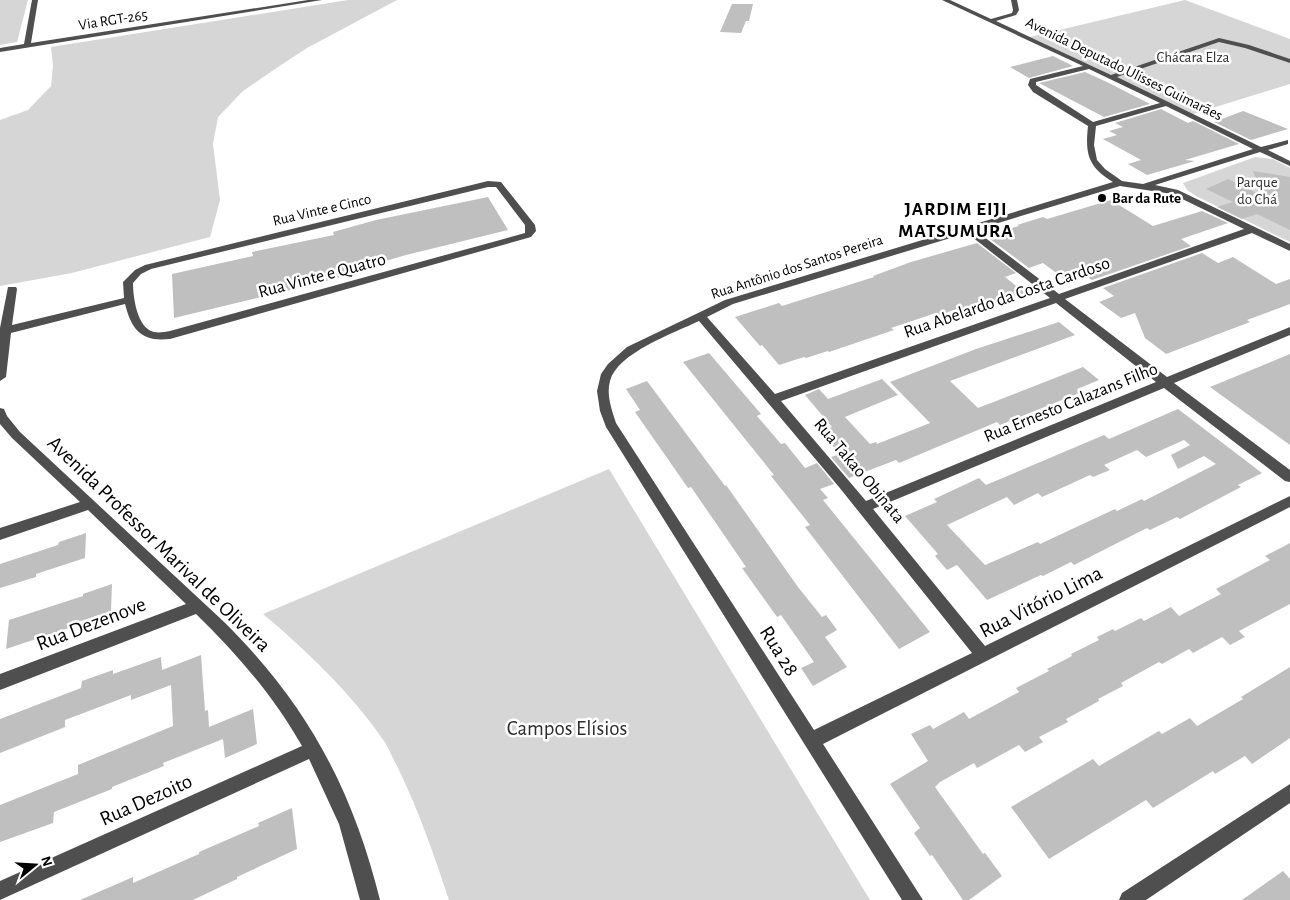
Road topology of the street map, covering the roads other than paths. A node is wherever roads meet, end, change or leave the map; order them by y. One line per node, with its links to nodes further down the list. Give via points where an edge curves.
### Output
1 (35, 0): 7 (street)
2 (281, 0): 7 (street)
3 (319, 0): 7 (street, Via RGT-265)
4 (945, 0): 6 (street, Avenida Deputado Ulisses Guimarães)
5 (1014, 0): 6 (street, via 1014,14)
6 (990, 21): 10 (street, Avenida Deputado Ulisses Guimarães)
7 (28, 43): 8 (street, Via RGT-265)
8 (0, 50)
9 (1290, 60): 11 (street, via 1219,40)
10 (1088, 67): 11 (street, Avenida Deputado Ulisses Guimarães); 13 (street, via 1040,79 1032,85)
11 (1111, 77): 12 (street, Avenida Deputado Ulisses Guimarães)
12 (1166, 104): 13 (street); 15 (street, Avenida Deputado Ulisses Guimarães)
13 (1092, 125): 17 (street, via 1089,148 1094,163)
14 (1285, 142): 15 (street)
15 (1260, 150): 16 (street, Avenida Deputado Ulisses Guimarães); 18 (street)
16 (1290, 164)
17 (1120, 183): 18 (street); 20 (street, Rua Antônio dos Santos Pereira)
18 (1143, 185): 21 (street, via 1180,195)
19 (528, 222): 25 (street, Rua Vinte e Quatro, via 531,233 522,237 170,335 157,337 142,331); 25 (street, Rua Vinte e Cinco, via 502,186 488,184 154,264 130,279)
20 (967, 228): 24 (street); 26 (street, Rua Antônio dos Santos Pereira, via 729,302)
21 (1252, 230): 22 (street); 24 (street, Rua Abelardo da Costa Cardoso)
22 (1290, 248)
23 (12, 289): 27 (street)
24 (1059, 299): 30 (street); 31 (street, Rua Abelardo da Costa Cardoso)
25 (129, 300): 27 (street)
26 (700, 316): 31 (street, Rua Takao Obinata); 33 (street, Rua Antônio dos Santos Pereira, via 617,360 604,378 602,397)
27 (2, 331): 29 (street)
28 (1290, 331): 30 (street, Rua Ernesto Calazans Filho)
29 (0, 377)
30 (1166, 383): 34 (street); 37 (street, Rua Ernesto Calazans Filho)
31 (774, 399): 37 (street, Rua Takao Obinata)
32 (1, 416): 36 (street, Avenida Professor Marival de Oliveira, via 16,435)
33 (610, 424): 42 (street, Rua 28)
34 (1290, 477)
35 (1290, 502): 40 (street, Rua Vitório Lima)
36 (91, 504): 38 (street); 39 (street, Avenida Professor Marival de Oliveira)
37 (864, 507): 40 (street, Rua Takao Obinata)
38 (0, 534)
39 (198, 606): 41 (street, Rua Dezenove); 43 (street, Avenida Professor Marival de Oliveira, via 261,673 287,706)
40 (983, 655): 42 (street, Rua Vitório Lima)
41 (0, 682)
42 (811, 741): 47 (street, Rua 28)
43 (311, 750): 45 (street, Rua Dezoito); 46 (street, Avenida Professor Marival de Oliveira, via 342,808 363,868)
44 (1290, 793): 48 (street)
45 (0, 891)
46 (370, 900)
47 (913, 900)
48 (1129, 900)

